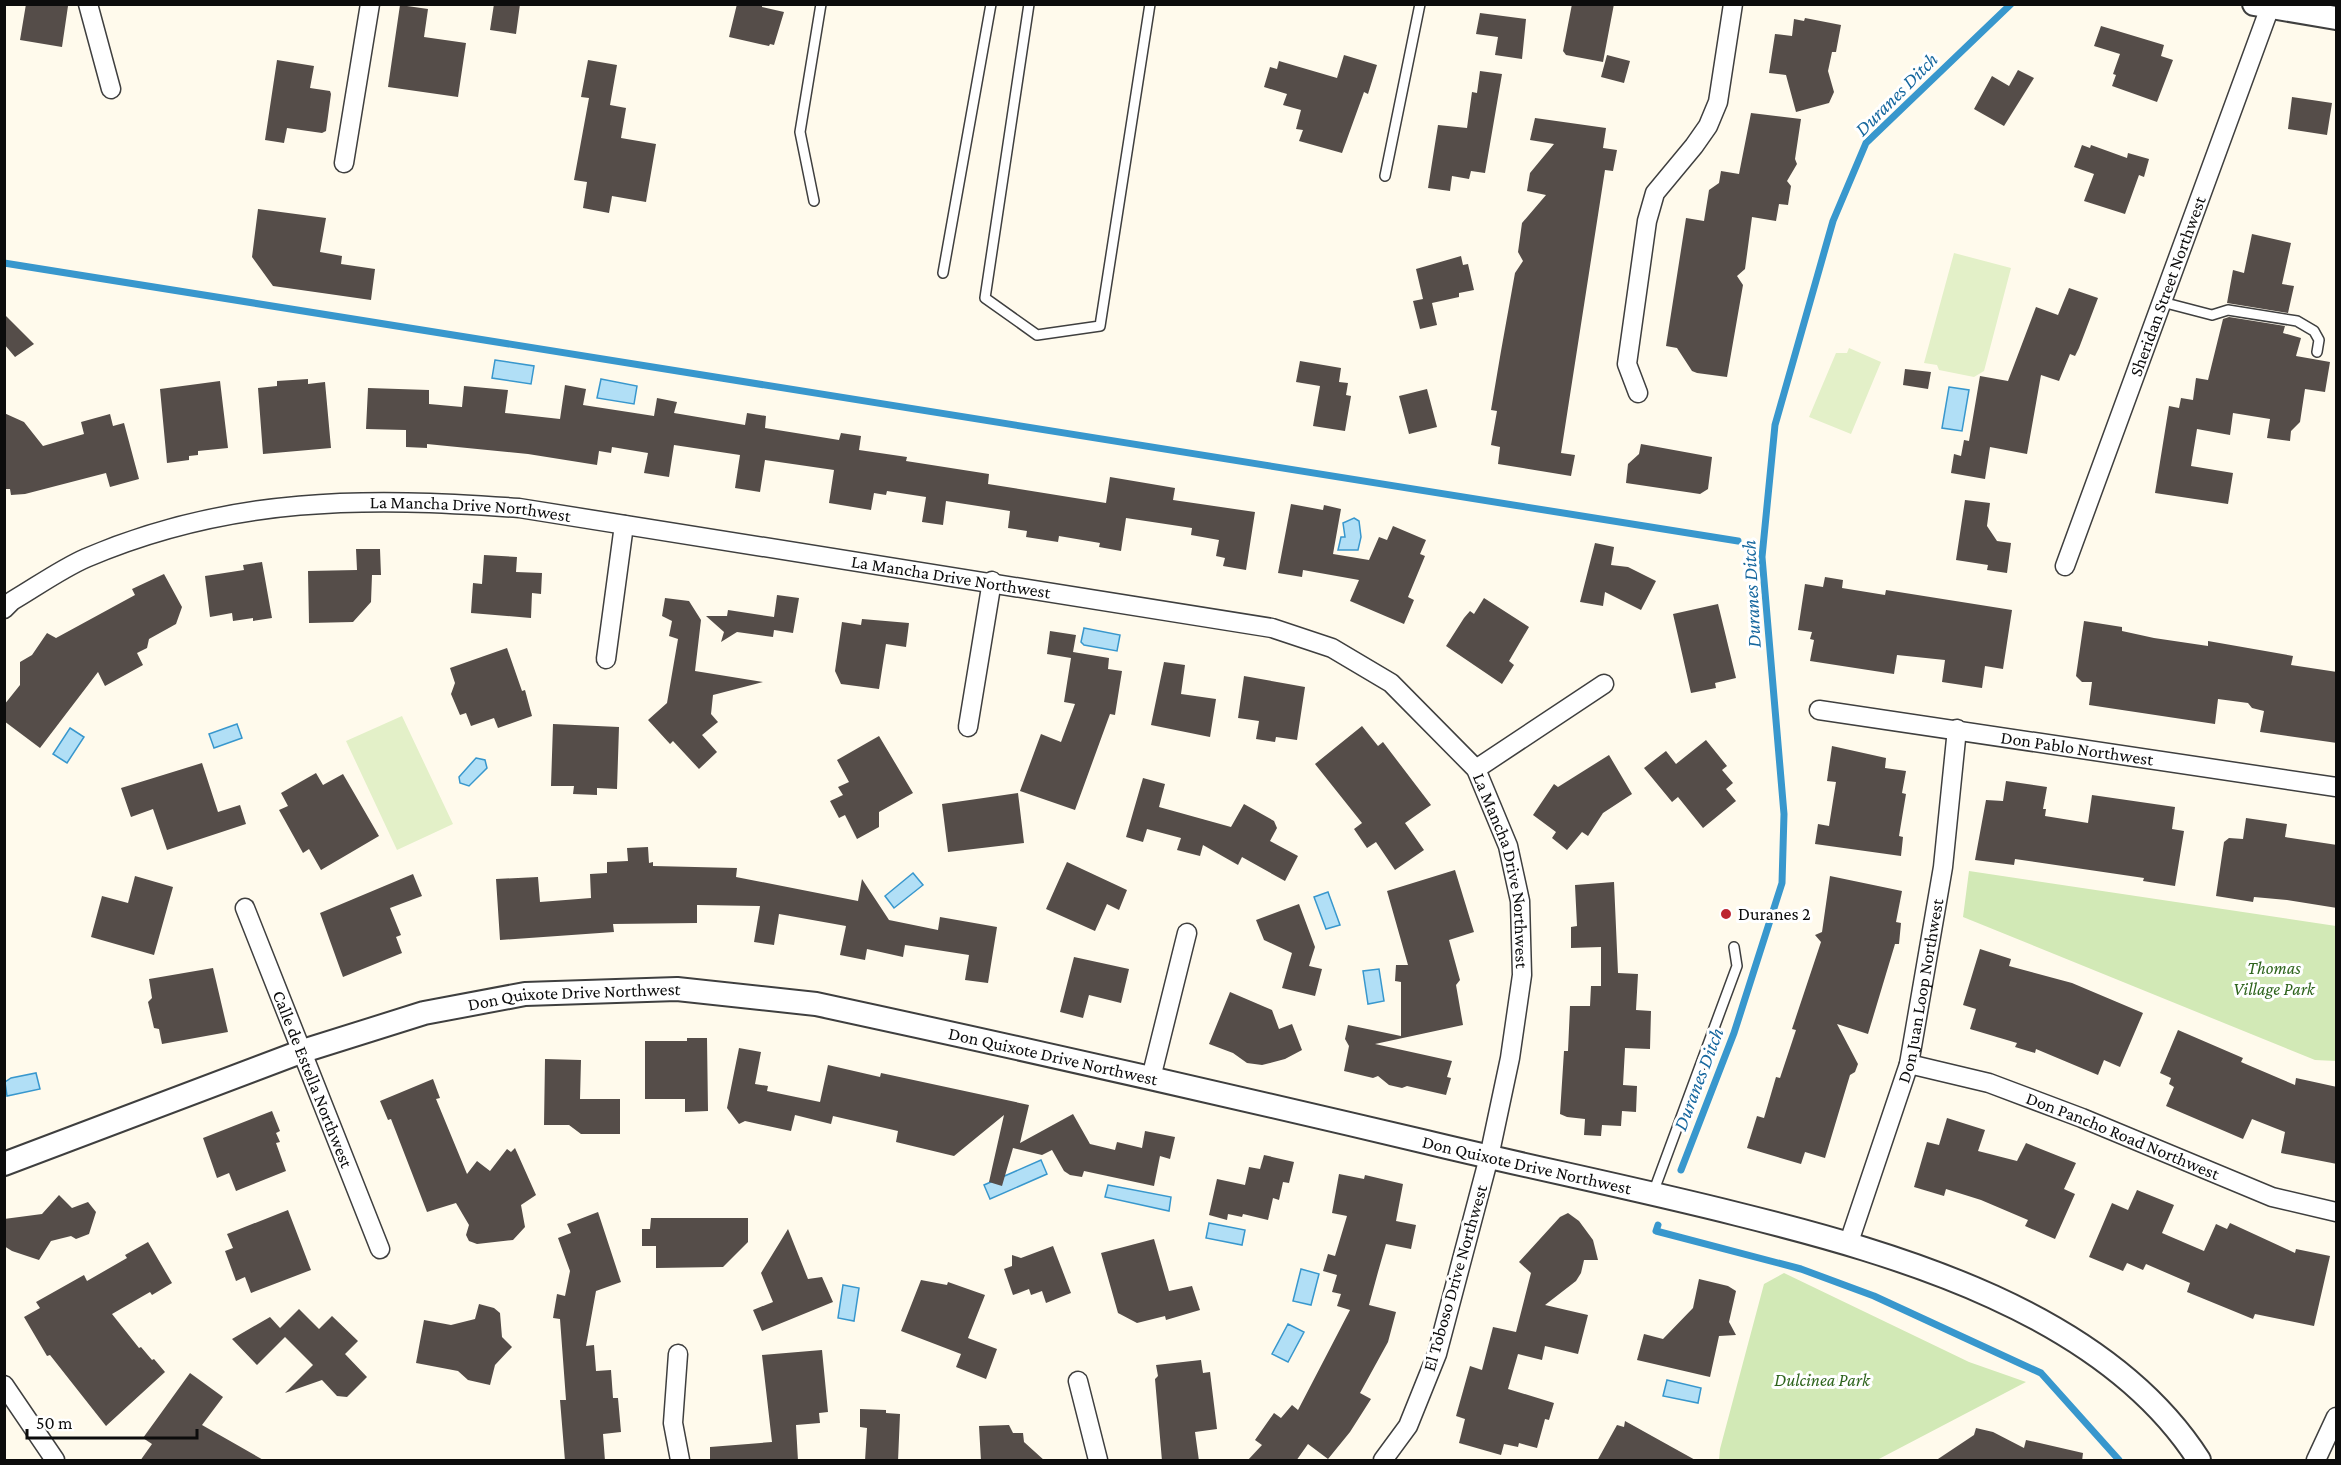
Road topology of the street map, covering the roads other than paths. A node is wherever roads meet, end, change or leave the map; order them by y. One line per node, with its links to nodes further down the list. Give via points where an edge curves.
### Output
1 (88, 4): 11 (street)
2 (370, 4): 12 (street)
3 (821, 4): 14 (lane, via 800,132)
4 (991, 4): 15 (lane)
5 (1029, 4): 6 (lane, via 985,298 1037,335 1100,326)
6 (1150, 4)
7 (1420, 4): 13 (lane)
8 (1733, 4): 18 (street, via 1718,102 1708,126 1655,193 1647,220 1627,364)
9 (2262, 6): 10 (street); 16 (street, Sheridan Street Northwest)
10 (2337, 18)
11 (111, 89)
12 (344, 163)
13 (1385, 176)
14 (814, 201)
15 (943, 273)
16 (2162, 302): 17 (lane, via 2212,315 2228,310 2297,321 2314,331 2319,340); 20 (street, Sheridan Street Northwest)
17 (2317, 352)
18 (1638, 393)
19 (624, 525): 21 (street, La Mancha Drive Northwest); 22 (street, La Mancha Drive Northwest, via 519,508 411,500 297,505 160,530 84,559); 23 (street)
20 (2065, 566)
21 (992, 581): 26 (street); 28 (street, La Mancha Drive Northwest, via 1272,628 1332,648 1391,684)
22 (7, 601)
23 (606, 659)
24 (1604, 684): 28 (street)
25 (1819, 710): 27 (street, Don Pablo Northwest)
26 (968, 727)
27 (1957, 729): 29 (street, Don Pablo Northwest); 34 (street, Don Juan Loop Northwest, via 1943,867)
28 (1476, 769): 36 (street, La Mancha Drive Northwest, via 1508,846 1520,901 1522,975 1510,1058)
29 (2337, 787)
30 (245, 908): 33 (street, Calle de Estella Northwest)
31 (1187, 933): 35 (street)
32 (1734, 947): 38 (lane, via 1737,966)
33 (303, 1051): 35 (street, Don Quixote Drive Northwest, via 424,1013 525,994 677,989 816,1004); 37 (street, Don Quixote Drive Northwest); 41 (street, Calle de Estella Northwest)
34 (1909, 1064): 39 (street, Don Pancho Road Northwest, via 1989,1083 2272,1197); 40 (street, Don Juan Loop Northwest)
35 (1151, 1078): 36 (street, Don Quixote Drive Northwest)
36 (1489, 1157): 38 (street, Don Quixote Drive Northwest); 49 (street, El Toboso Drive Northwest, via 1437,1354 1408,1426)
37 (4, 1164)
38 (1653, 1194): 40 (street, Don Quixote Drive Northwest)
39 (2337, 1212)
40 (1849, 1242): 50 (street, Don Quixote Drive Northwest, via 2010,1305 2092,1353 2134,1383)
41 (380, 1249)
42 (678, 1354): 47 (street, via 673,1423)
43 (1078, 1381): 48 (street)
44 (4, 1385): 46 (street)
45 (2337, 1418): 51 (street)
46 (55, 1461)
47 (680, 1461)
48 (1098, 1461)
49 (1383, 1461)
50 (2199, 1461)
51 (2316, 1461)

